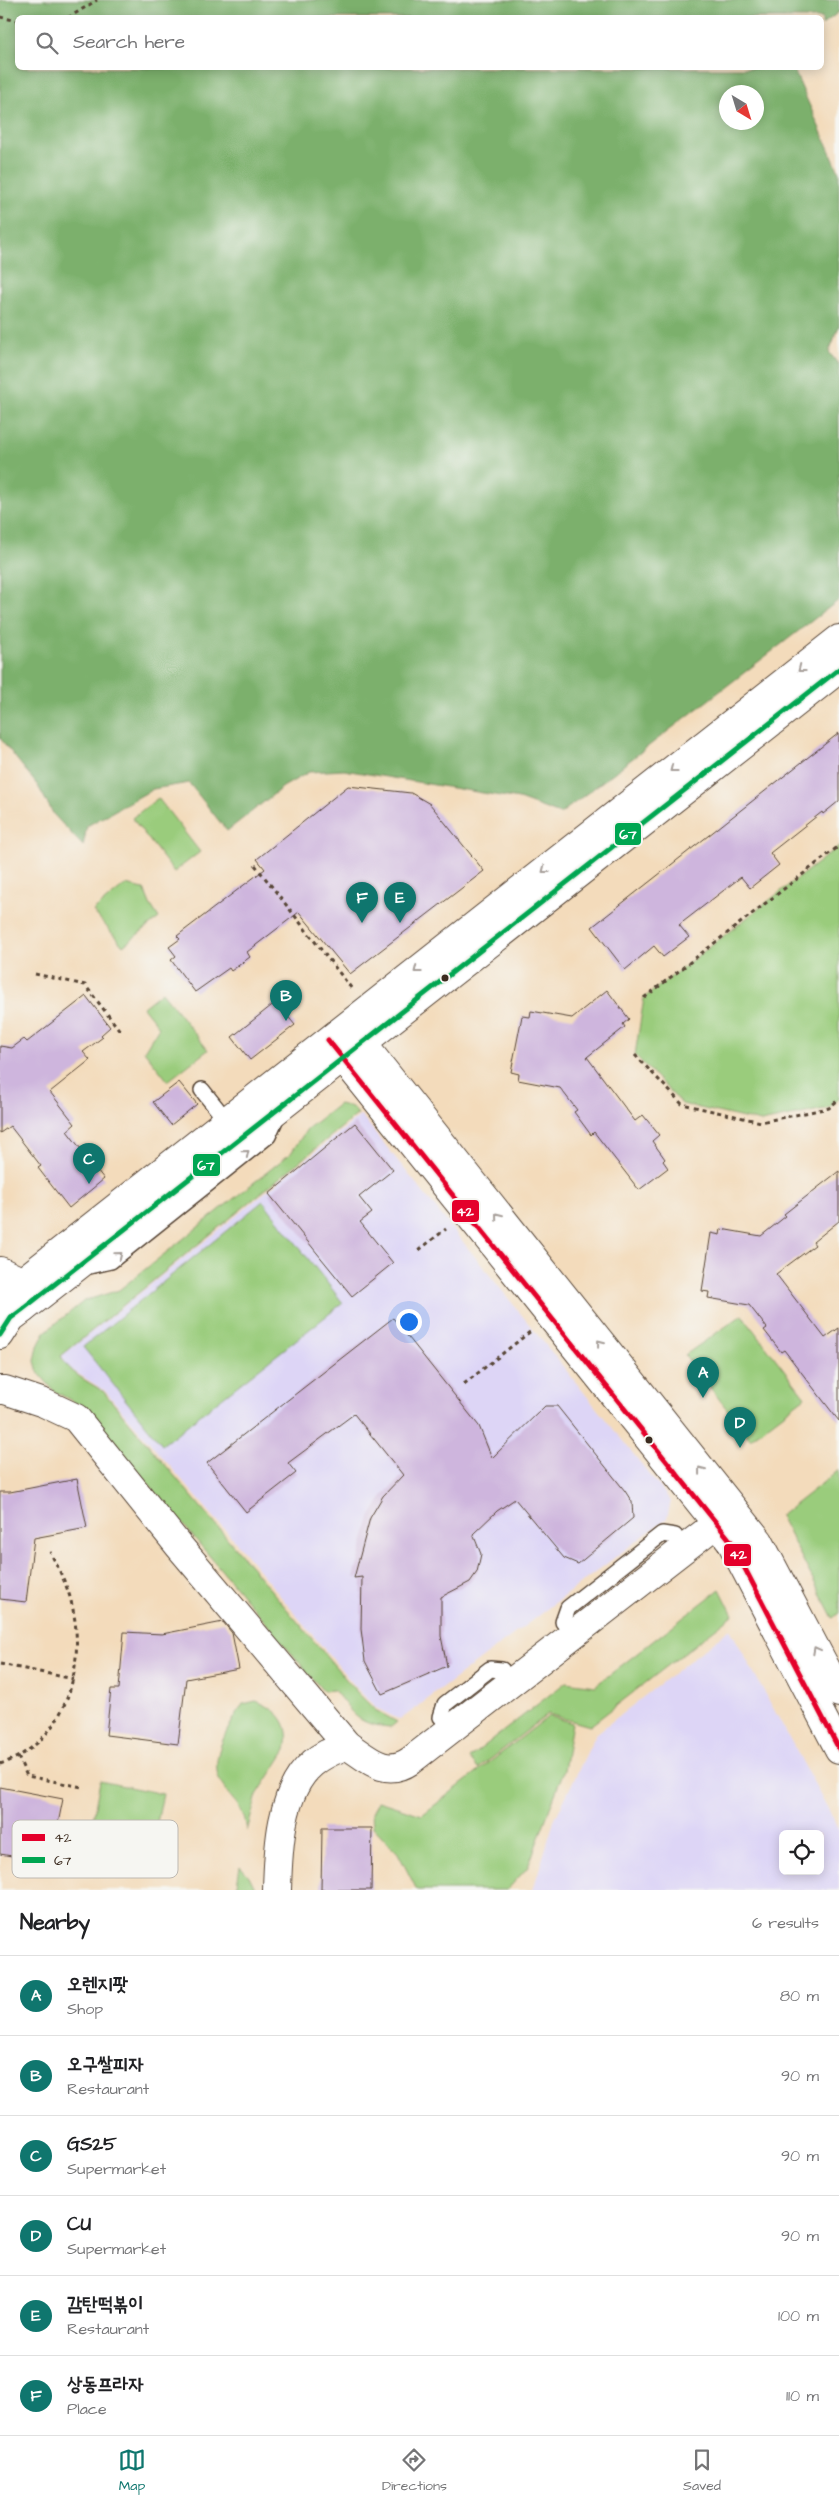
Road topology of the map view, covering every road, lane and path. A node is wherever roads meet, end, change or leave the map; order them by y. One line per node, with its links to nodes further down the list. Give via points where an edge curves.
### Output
1 (97, 0): 2 (path)
2 (73, 15)
3 (0, 17): 4 (path)
4 (15, 20)
5 (839, 639): 13 (street, one-way to 13)
6 (839, 669): 13 (street)
7 (839, 846): 11 (path)
8 (255, 865): 10 (path)
9 (35, 974): 12 (path, via 85,985)
10 (353, 990)
11 (644, 998)
12 (121, 1032)
13 (345, 1041): 17 (street); 21 (street, one-way to 13, via 283,1104); 27 (street)
14 (635, 1055): 16 (path, via 682,1104 761,1122 829,1108)
15 (202, 1090): 17 (lane)
16 (839, 1099)
17 (226, 1120): 20 (street)
18 (449, 1227): 19 (path)
19 (418, 1250)
20 (10, 1276): 21 (street); 22 (street)
21 (50, 1288): 22 (street)
22 (8, 1303): 24 (street, via 11,1318)
23 (539, 1325): 25 (path)
24 (0, 1335)
25 (464, 1384)
26 (0, 1390): 33 (street, via 44,1403 76,1418 179,1546)
27 (720, 1511): 31 (street, one-way to 27, via 759,1541); 32 (street, via 739,1556); 33 (street, via 675,1536 392,1753); 33 (street, via 404,1766 381,1767)
28 (50, 1552): 30 (path, via 73,1610)
29 (0, 1664): 30 (path)
30 (74, 1679): 34 (path, via 55,1723 43,1738)
31 (839, 1693)
32 (839, 1748)
33 (353, 1749): 37 (street, via 328,1752 312,1763 291,1794 278,1851)
34 (18, 1757): 35 (path); 36 (path, via 27,1776)
35 (0, 1764)
36 (82, 1787)
37 (277, 1890)

